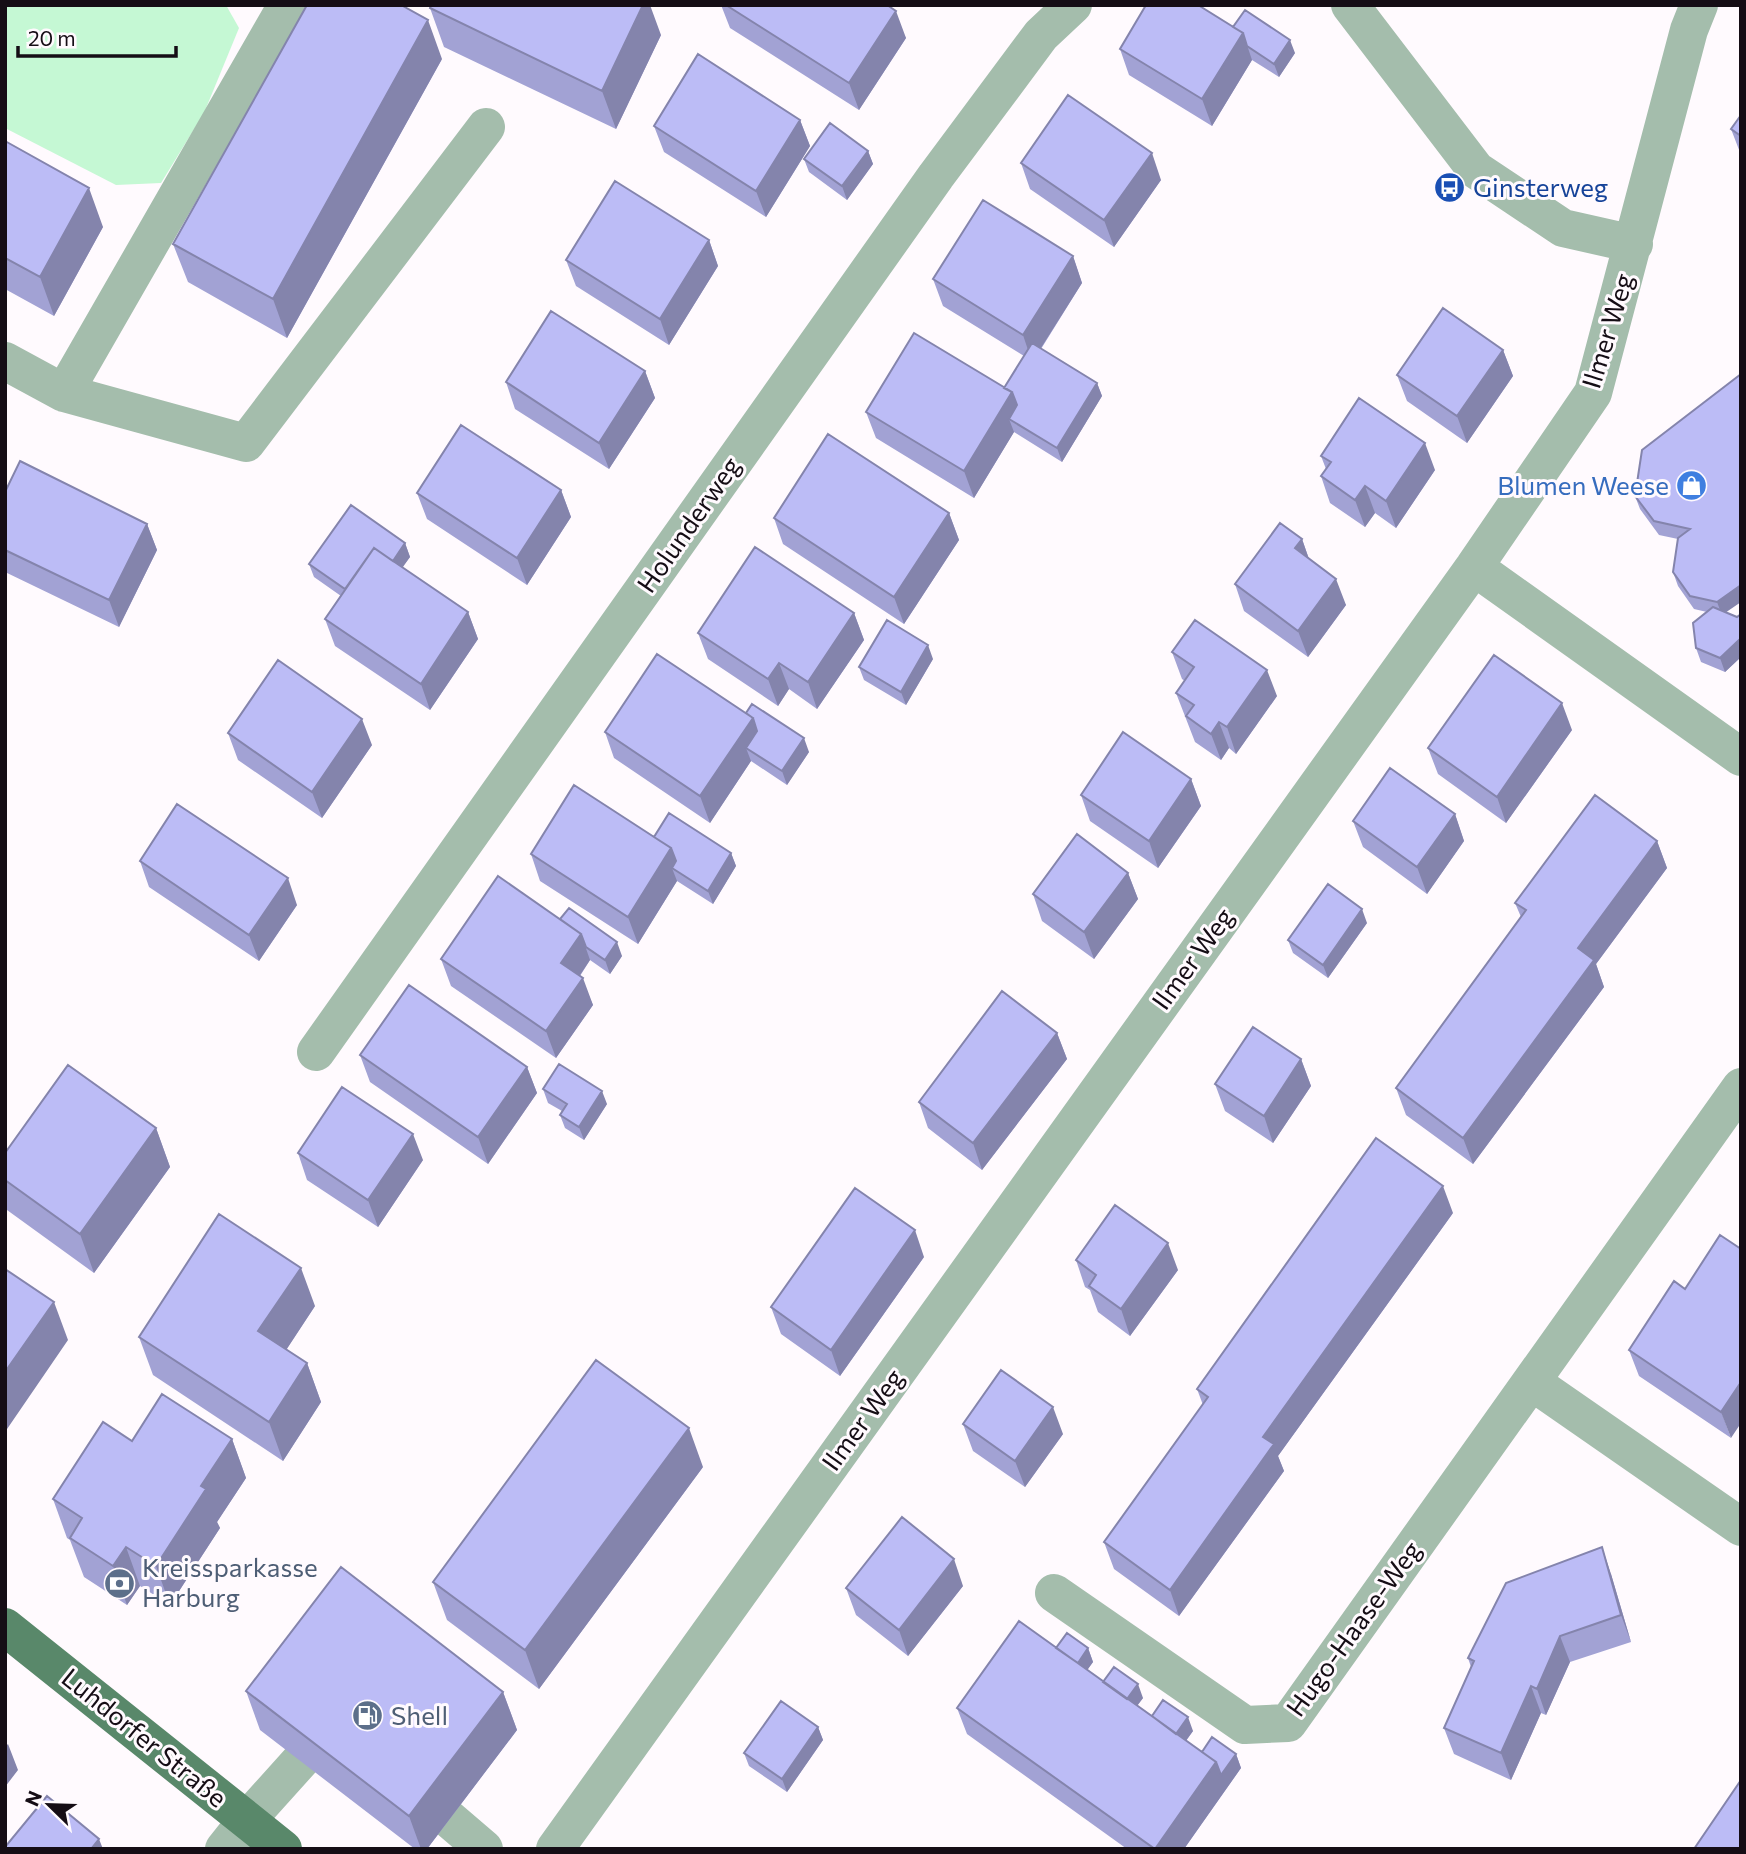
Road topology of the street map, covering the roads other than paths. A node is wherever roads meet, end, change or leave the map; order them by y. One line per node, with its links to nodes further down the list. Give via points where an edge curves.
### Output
1 (287, 5): 8 (street)
2 (1073, 5): 11 (street, Holunderweg, via 1041,35 936,176)
3 (1350, 5): 6 (street, via 1476,170 1563,228)
4 (1699, 5): 6 (street, Ilmer Weg)
5 (486, 127): 8 (street, via 246,443)
6 (1634, 244): 9 (street, Ilmer Weg, via 1593,393)
7 (5, 360): 8 (street)
8 (64, 393)
9 (1474, 566): 10 (street); 22 (street, Ilmer Weg)
10 (1741, 757)
11 (316, 1052)
12 (1741, 1087): 13 (street, Hugo-Haase-Weg)
13 (1532, 1382): 14 (street); 15 (street, Hugo-Haase-Weg, via 1289,1723 1245,1725)
14 (1741, 1527)
15 (1054, 1593)
16 (5, 1627): 19 (main road, Luhdorfer Straße)
17 (300, 1760): 19 (street)
18 (449, 1819): 21 (street)
19 (235, 1834): 20 (main road, Luhdorfer Straße)
20 (283, 1849)
21 (484, 1849)
22 (555, 1849)

